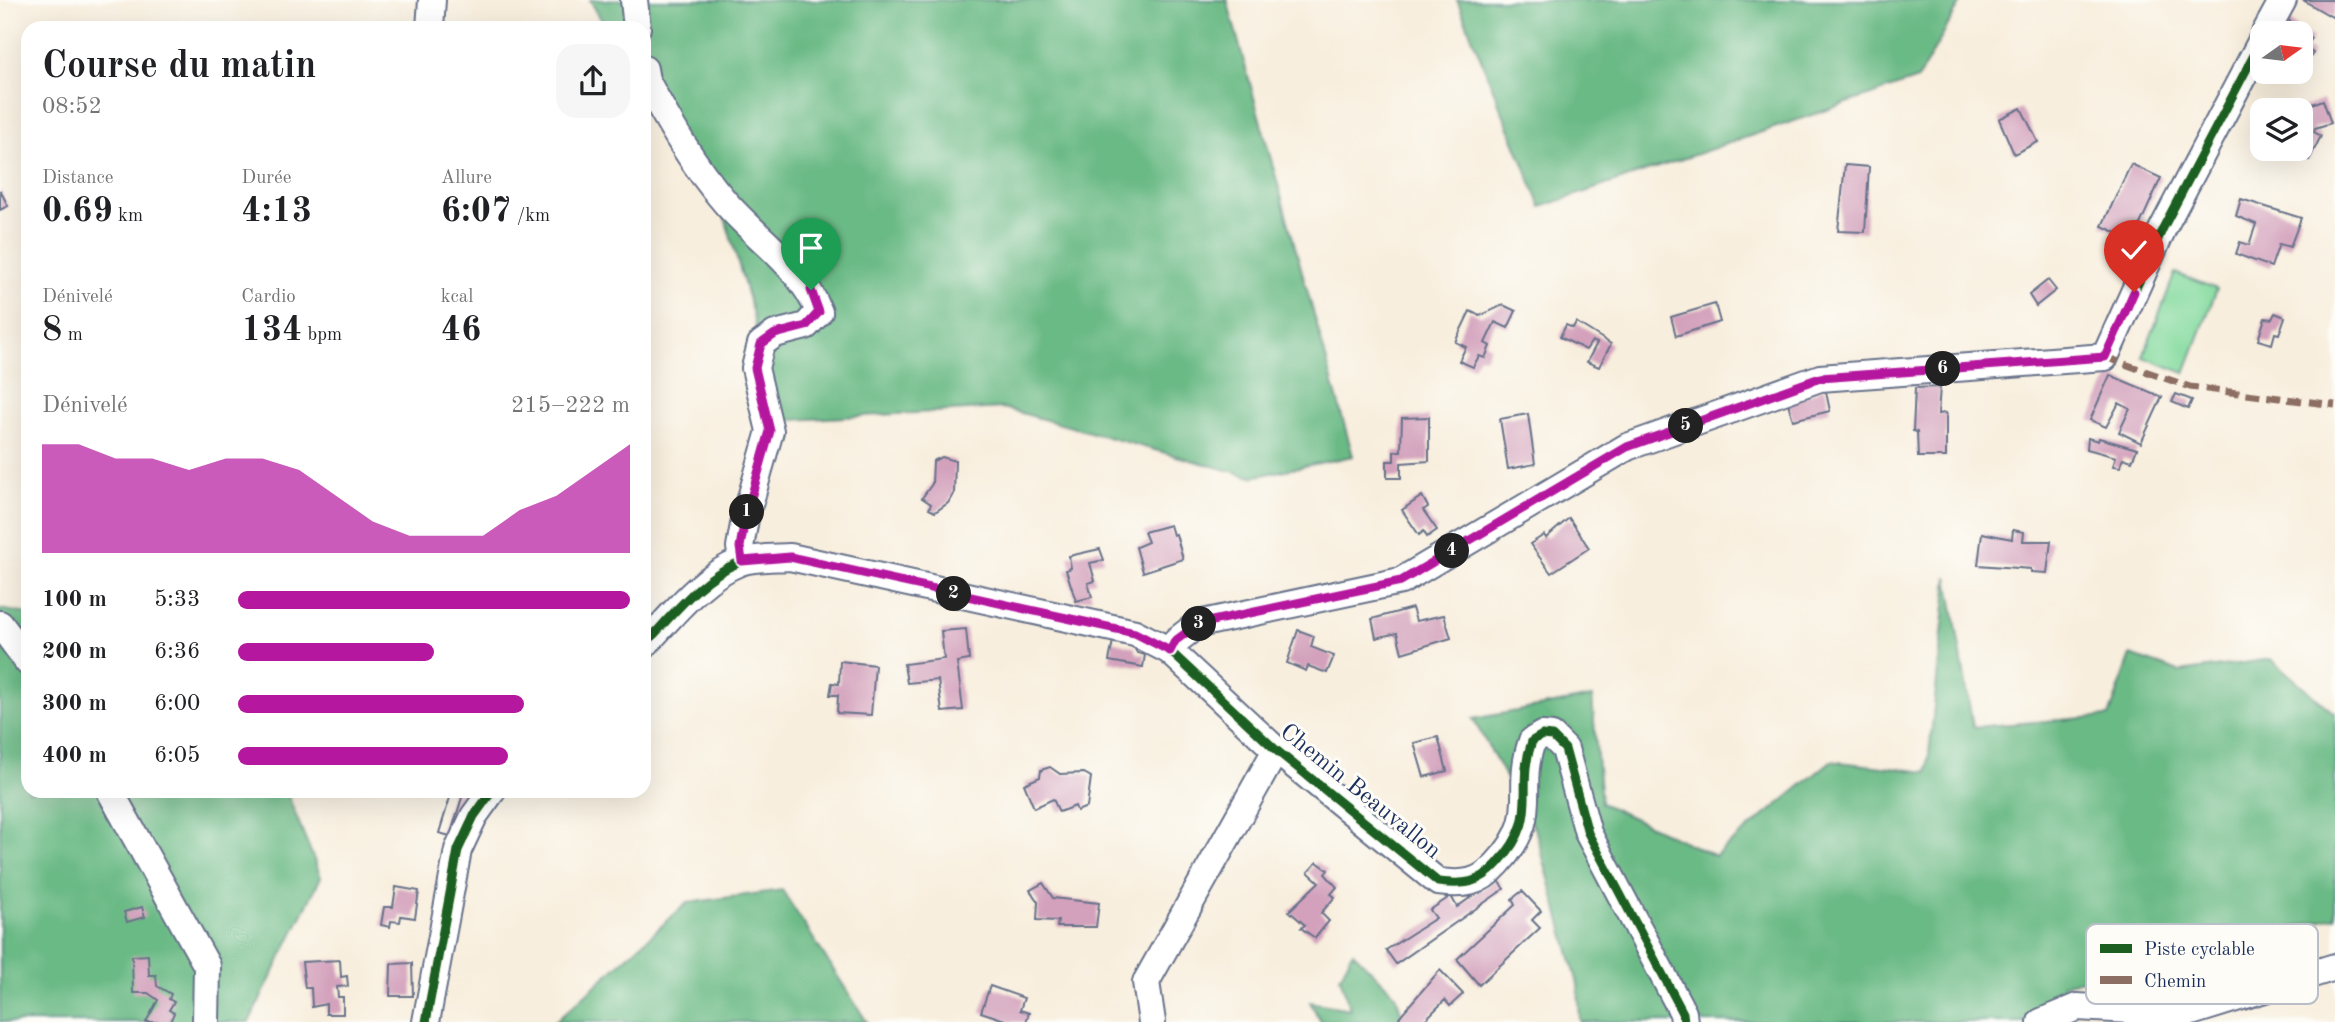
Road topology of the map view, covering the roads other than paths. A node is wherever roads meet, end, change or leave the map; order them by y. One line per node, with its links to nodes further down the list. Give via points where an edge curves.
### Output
1 (432, 0): 4 (street)
2 (634, 0): 5 (street)
3 (2283, 0): 6 (street)
4 (430, 21)
5 (636, 21)
6 (2272, 21)
7 (2250, 63): 12 (street, via 2163,228 2105,357 1820,378 1627,447 1401,581 1198,624 1175,641)
8 (651, 89): 9 (street, via 678,139 725,202 811,290 819,312 806,326 775,334 761,344 755,368 770,431 745,519)
9 (742, 561): 11 (street, via 686,601); 12 (street, Chemin Beauvallon, via 790,557 1135,633)
10 (0, 624): 13 (street)
11 (651, 638)
12 (1170, 651): 14 (street, Chemin Beauvallon)
13 (21, 652)
14 (1276, 750): 22 (street, via 1146,982); 23 (street, Chemin Beauvallon, via 1438,882 1460,884 1474,883 1488,873 1516,844 1524,821 1527,753 1532,741 1552,736 1565,749 1588,833)
15 (114, 798): 20 (street, via 206,966)
16 (487, 798): 21 (street, via 458,850)
17 (2335, 967): 18 (street)
18 (2318, 972)
19 (2217, 1004): 24 (street, via 2188,1013 2077,1007)
20 (206, 1022)
21 (426, 1022)
22 (1152, 1022)
23 (1684, 1022)
24 (2041, 1022)

